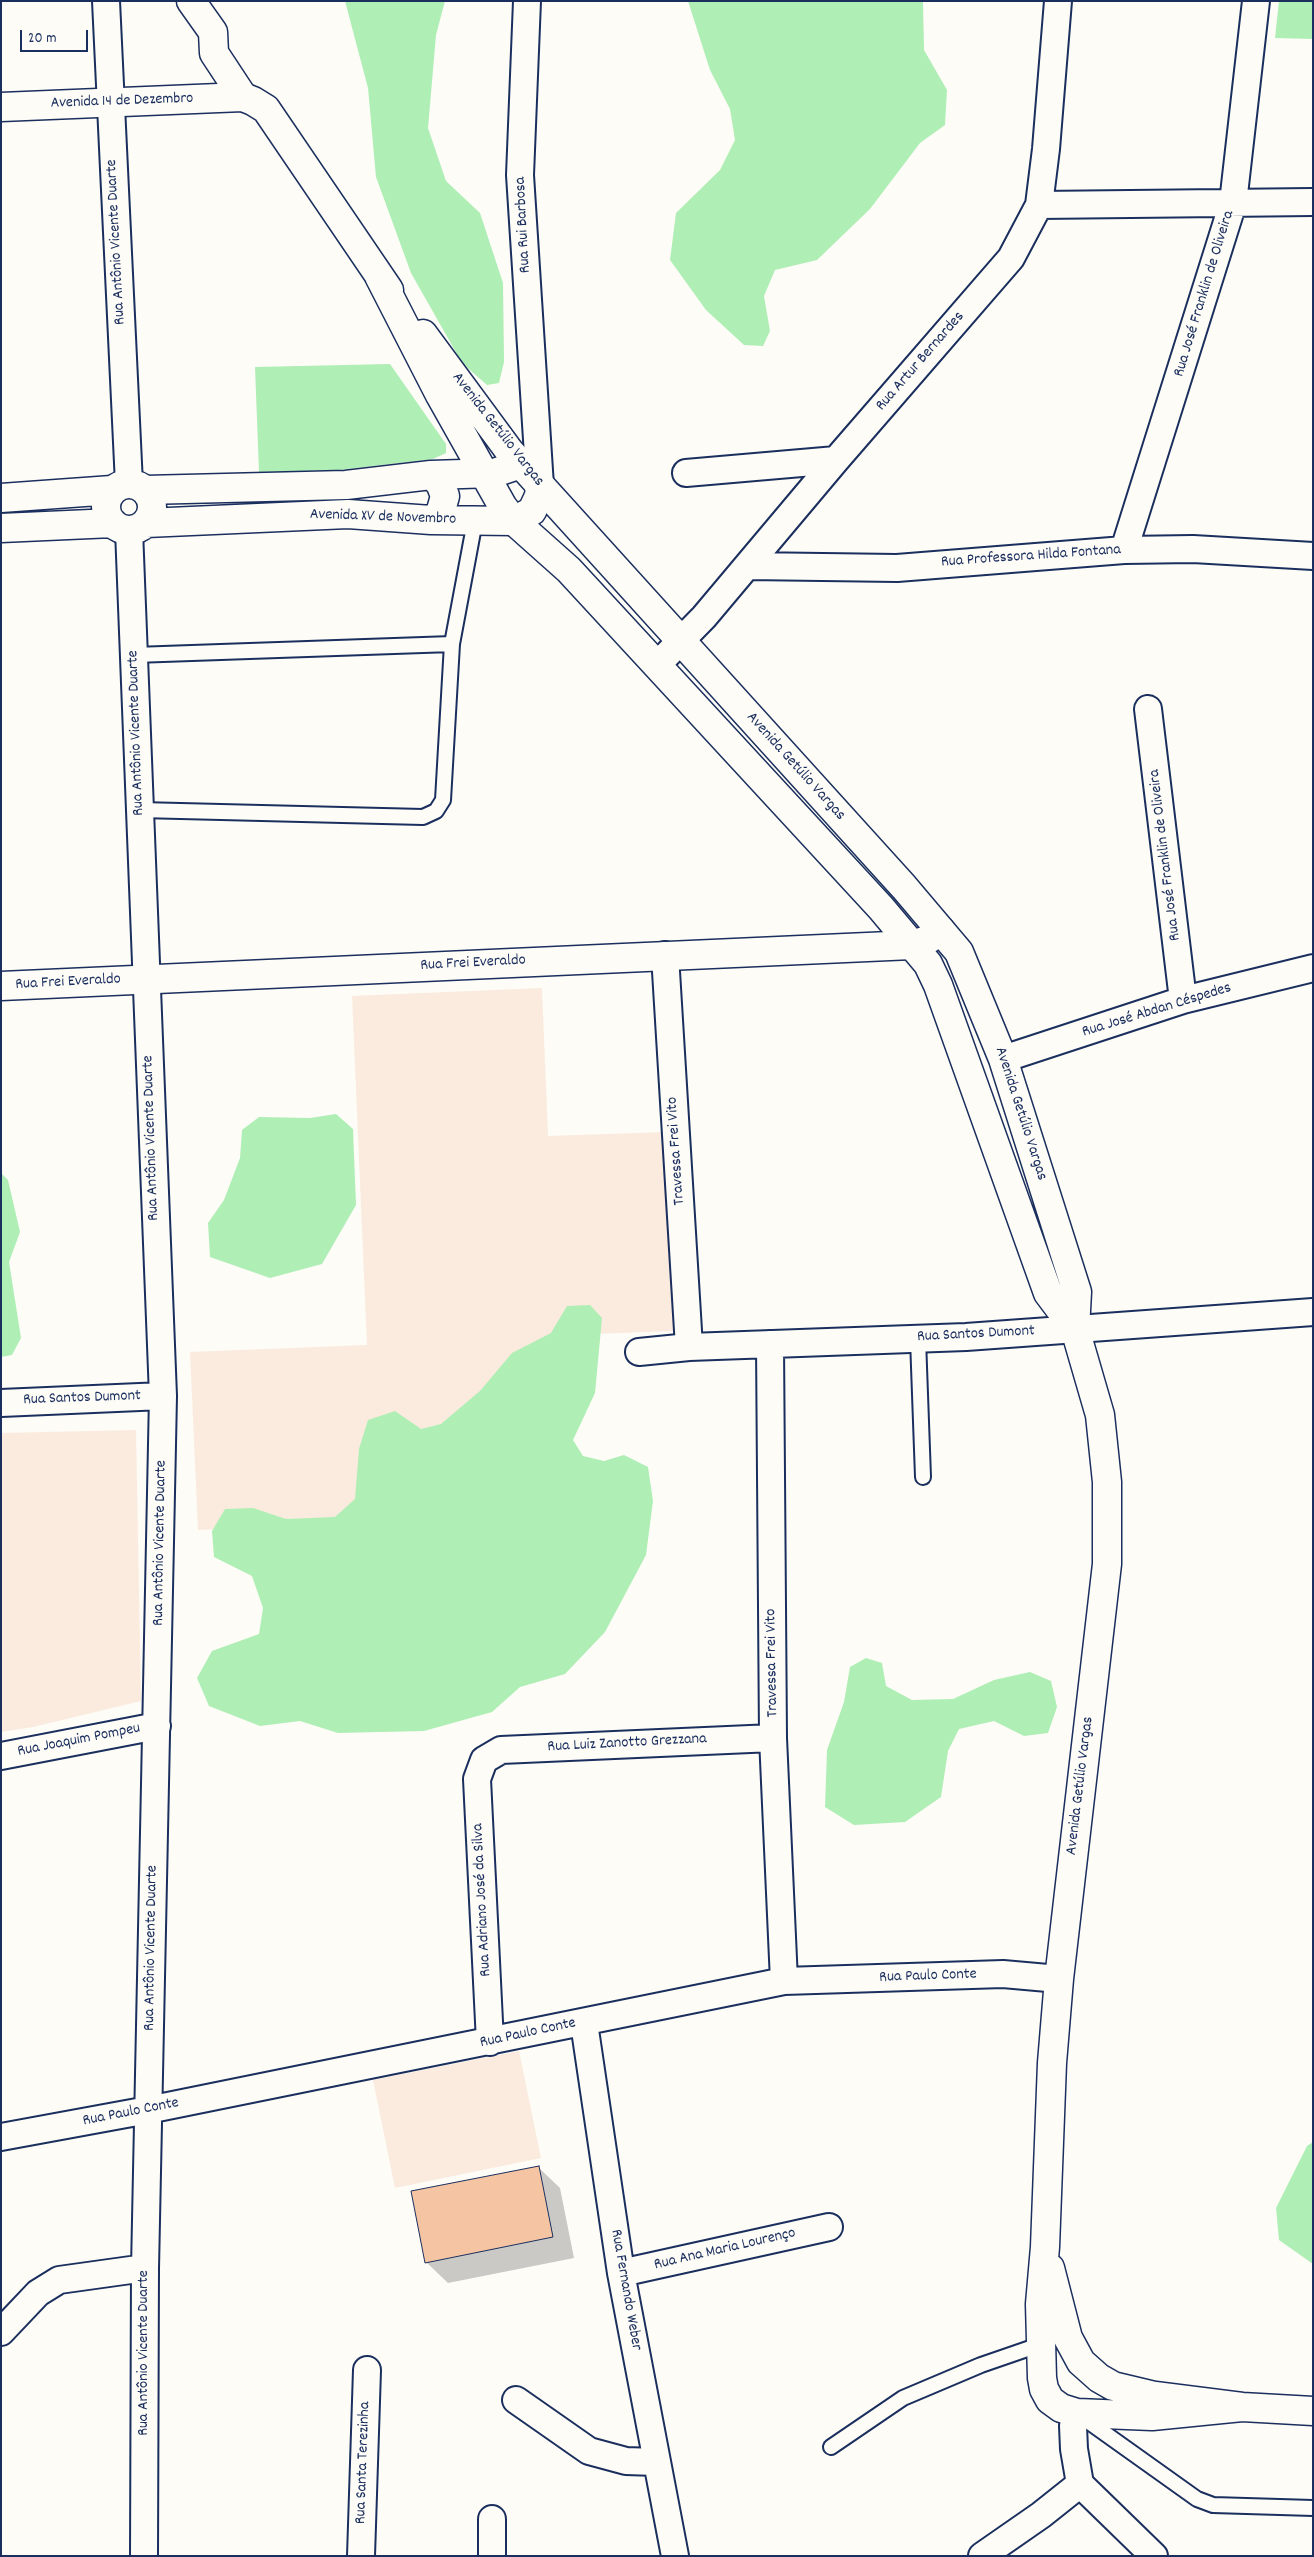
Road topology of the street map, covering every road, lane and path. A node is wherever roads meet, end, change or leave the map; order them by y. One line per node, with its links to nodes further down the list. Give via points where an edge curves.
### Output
1 (106, 1): 7 (street, Rua Antônio Vicente Duarte)
2 (191, 1): 6 (main road, Avenida Getúlio Vargas, via 212,32 214,53)
3 (527, 1): 13 (street, Rua Rui Barbosa, via 520,175)
4 (1058, 1): 11 (street, Rua Artur Bernardes)
5 (1256, 1): 10 (street, Rua José Franklin de Oliveira)
6 (243, 97): 7 (main road, Avenida 14 de Dezembro); 12 (main road, Avenida Getúlio Vargas, via 266,109)
7 (110, 102): 8 (main road, Avenida 14 de Dezembro); 19 (street, Rua Antônio Vicente Duarte)
8 (1, 107)
9 (1313, 202): 10 (street)
10 (1234, 203): 11 (street); 26 (street, Rua José Franklin de Oliveira)
11 (1039, 205): 14 (street, Rua Artur Bernardes, via 1011,258)
12 (379, 276): 13 (main road, Avenida Getúlio Vargas); 16 (main road, Avenida Getúlio Vargas)
13 (530, 456): 16 (main road, Avenida XV de Novembro, via 503,472); 18 (main road, Avenida Getúlio Vargas)
14 (836, 460): 15 (street); 28 (street, Rua Artur Bernardes)
15 (686, 473)
16 (483, 474): 17 (main road, Avenida XV de Novembro); 23 (main road, Avenida Getúlio Vargas)
17 (431, 475): 19 (main road, Avenida XV de Novembro, via 346,485); 21 (main road, via 440,483 445,496 440,514)
18 (540, 486): 23 (main road, via 532,511); 29 (main road, Avenida Getúlio Vargas)
19 (129, 488): 20 (main road, Avenida XV de Novembro); 24 (main road, via 152,506 151,516); 24 (main road, via 107,498 105,507 107,516)
20 (1, 498)
21 (431, 520): 22 (main road, Avenida XV de Novembro); 24 (main road, Avenida XV de Novembro, via 348,514)
22 (475, 521): 23 (main road, Avenida XV de Novembro); 30 (lane)
23 (514, 521): 32 (main road, Avenida Getúlio Vargas, via 568,570)
24 (129, 526): 25 (main road, Avenida XV de Novembro); 31 (street, Rua Antônio Vicente Duarte)
25 (1, 528)
26 (1124, 550): 27 (street, Rua Professora Hilda Fontana, via 1194,549); 28 (street, Rua Professora Hilda Fontana, via 897,568)
27 (1313, 556)
28 (748, 566): 29 (street, Rua Artur Bernardes)
29 (681, 641): 32 (street, Rua Artur Bernardes); 35 (main road, Avenida Getúlio Vargas)
30 (452, 644): 31 (lane); 34 (lane, via 443,800 436,811 423,817)
31 (134, 655): 34 (street, Rua Antônio Vicente Duarte)
32 (656, 665): 36 (main road, Avenida Getúlio Vargas)
33 (1148, 709): 41 (street, Rua José Franklin de Oliveira)
34 (140, 810): 39 (street, Rua Antônio Vicente Duarte)
35 (941, 931): 36 (main road, Rua Frei Everaldo); 42 (main road, Avenida Getúlio Vargas, via 958,952 970,976)
36 (912, 945): 37 (main road, Rua Frei Everaldo); 44 (main road, Avenida Getúlio Vargas, via 928,964 938,985 1048,1293)
37 (665, 955): 39 (main road, Rua Frei Everaldo); 47 (street, Travessa Frei Vito)
38 (1313, 968): 41 (street, Rua José Abdan Céspedes)
39 (146, 979): 40 (main road, Rua Frei Everaldo); 49 (street, Rua Antônio Vicente Duarte)
40 (1, 986)
41 (1183, 1000): 42 (street, Rua José Abdan Céspedes)
42 (1002, 1059): 44 (main road, Avenida Getúlio Vargas, via 1077,1292)
43 (1313, 1312): 44 (street, Rua Santos Dumont)
44 (1074, 1329): 45 (street, Rua Santos Dumont); 56 (main road, Avenida Getúlio Vargas, via 1100,1415 1107,1482 1107,1564)
45 (918, 1339): 46 (street, Rua Santos Dumont); 51 (lane)
46 (770, 1344): 47 (street, Rua Santos Dumont); 53 (street, Travessa Frei Vito)
47 (690, 1347): 48 (street, Rua Santos Dumont)
48 (640, 1352)
49 (163, 1396): 50 (street, Rua Santos Dumont); 52 (street, Rua Antônio Vicente Duarte)
50 (1, 1403)
51 (923, 1478)
52 (158, 1726): 54 (street, Rua Joaquim Pompeu); 60 (street, Rua Antônio Vicente Duarte)
53 (773, 1738): 55 (street, Rua Luiz Zanotto Grezzana, via 501,1750); 57 (street, Travessa Frei Vito)
54 (1, 1756)
55 (484, 1760): 59 (street, Rua Adriano José da Silva, via 478,1779)
56 (1059, 1979): 57 (street, Rua Paulo Conte, via 1002,1974); 63 (main road, Avenida Getúlio Vargas, via 1052,2063)
57 (784, 1981): 58 (street, Rua Paulo Conte)
58 (584, 2022): 59 (street, Rua Paulo Conte); 65 (street, Rua Fernando Weber)
59 (490, 2042): 60 (street, Rua Paulo Conte)
60 (148, 2110): 61 (street, Rua Paulo Conte); 64 (street, Rua Antônio Vicente Duarte)
61 (1, 2137)
62 (829, 2227): 65 (street, Rua Ana Maria Lourenço)
63 (1045, 2247): 67 (main road, Avenida Getúlio Vargas); 69 (main road, Avenida Getúlio Vargas, via 1068,2338)
64 (145, 2268): 66 (street, via 59,2280 38,2293); 80 (street, Rua Antônio Vicente Duarte)
65 (621, 2273): 76 (street, Rua Fernando Weber)
66 (1, 2332)
67 (1039, 2345): 70 (main road, Avenida Getúlio Vargas); 75 (lane, via 903,2398)
68 (367, 2370): 81 (street, Rua Santa Terezinha)
69 (1090, 2370): 70 (main road, via 1060,2364); 72 (main road, via 1113,2386 1155,2396); 74 (main road, via 1095,2397)
70 (1042, 2378): 74 (main road, Avenida Getúlio Vargas, via 1050,2400)
71 (516, 2400): 76 (street, via 589,2450 626,2461)
72 (1242, 2407): 73 (main road); 74 (main road, via 1152,2416)
73 (1313, 2411)
74 (1077, 2413): 77 (street, via 1073,2426); 78 (lane, via 1197,2499 1213,2505)
75 (831, 2446)
76 (656, 2462): 83 (street, Rua Fernando Weber)
77 (1080, 2484): 84 (street, via 1041,2516); 85 (street)
78 (1313, 2508)
79 (492, 2519): 82 (street)
80 (144, 2556)
81 (361, 2556)
82 (492, 2556)
83 (675, 2556)
84 (982, 2556)
85 (1154, 2556)

